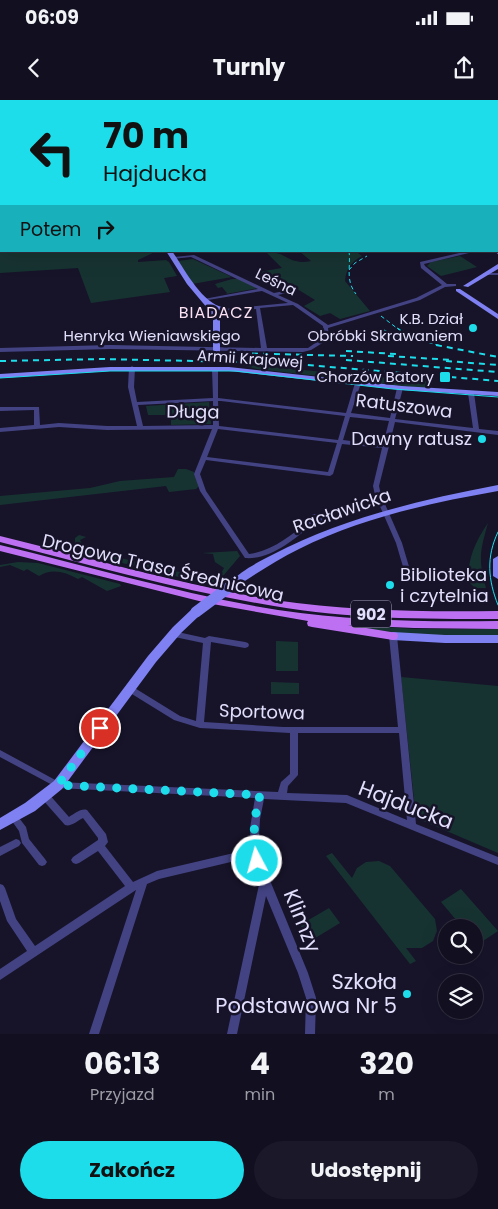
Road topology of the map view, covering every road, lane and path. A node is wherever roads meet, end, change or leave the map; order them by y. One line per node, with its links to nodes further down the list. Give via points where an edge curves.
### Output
1 (171, 252): 5 (street)
2 (452, 252): 4 (street)
3 (470, 252): 4 (street)
4 (456, 255): 9 (street, via 422,263)
5 (174, 258): 10 (street, Leśna, via 192,256); 13 (street, via 188,283)
6 (498, 266): 7 (street)
7 (486, 274): 8 (street); 9 (street)
8 (498, 274)
9 (455, 286): 19 (street); 20 (street)
10 (263, 289): 12 (street, Leśna); 13 (street)
11 (292, 290): 12 (street)
12 (276, 295): 14 (street, Leśna); 15 (street)
13 (205, 301): 17 (street)
14 (293, 304): 15 (street); 20 (street, Leśna)
15 (270, 306): 16 (street)
16 (258, 308): 18 (street); 21 (street)
17 (214, 310): 18 (street); 23 (street)
18 (224, 310)
19 (498, 317)
20 (327, 327): 21 (street, Henryka Wieniawskiego, via 327,338 310,348)
21 (264, 348): 23 (street, Henryka Wieniawskiego)
22 (0, 350): 23 (street, Henryka Wieniawskiego, via 110,347)
23 (217, 351)
24 (215, 367): 25 (street, Armii Krajowej); 27 (street, Armii Krajowej); 32 (street)
25 (131, 370): 26 (street, Armii Krajowej); 33 (street)
26 (0, 378)
27 (358, 384): 28 (street, Armii Krajowej); 35 (street)
28 (400, 389): 30 (street, Armii Krajowej); 36 (street)
29 (498, 394): 30 (street, Armii Krajowej)
30 (472, 395): 31 (street, Armii Krajowej); 41 (street)
31 (498, 398)
32 (216, 399): 33 (street, Ratuszowa); 35 (street, Ratuszowa); 39 (street)
33 (135, 404): 38 (street)
34 (0, 409): 37 (street, via 37,408)
35 (348, 414): 36 (street, Ratuszowa); 43 (street)
36 (392, 419): 41 (street, Ratuszowa); 44 (street)
37 (37, 426): 38 (street, Długa); 40 (street, Długa)
38 (140, 427): 39 (street, Długa)
39 (216, 427): 43 (street, Długa); 45 (street)
40 (0, 430)
41 (476, 430): 42 (street, Ratuszowa)
42 (498, 433)
43 (340, 442): 44 (street, Długa); 45 (street, via 330,474)
44 (385, 447): 47 (street, via 376,486)
45 (203, 458): 48 (street, via 197,474 203,491 247,556 259,555 283,544 312,522 320,523)
46 (498, 488): 47 (street, Racławicka, via 458,494)
47 (386, 513): 48 (street, Racławicka); 52 (street)
48 (328, 531): 57 (street, Racławicka, bridge, via 286,550 236,582)
49 (0, 539): 55 (main road, Drogowa Trasa Średnicowa / 902, via 267,602 381,614)
50 (0, 548): 54 (main road, Drogowa Trasa Średnicowa / 902, via 200,598)
51 (498, 559): 53 (street)
52 (407, 570)
53 (498, 576)
54 (275, 613): 56 (main road, Drogowa Trasa Średnicowa / 902, via 382,624); 58 (main road, via 322,626)
55 (498, 615)
56 (498, 625)
57 (173, 634): 60 (street); 62 (street, Racławicka)
58 (392, 636): 59 (street); 65 (street)
59 (498, 639)
60 (207, 641): 61 (street); 63 (street)
61 (245, 645)
62 (130, 689): 63 (street, Sportowa, via 177,718); 67 (street, Racławicka)
63 (200, 725): 64 (street, Sportowa)
64 (294, 730): 65 (street, Sportowa); 70 (street, via 294,775 284,784)
65 (402, 730): 73 (street)
66 (0, 753): 67 (street)
67 (58, 785): 68 (street, Hajducka); 69 (street, Racławicka)
68 (260, 795): 70 (street, Hajducka); 77 (street, Klimzy, via 254,818)
69 (45, 796): 71 (street, Racławicka); 75 (street, via 68,822 84,813 103,837 103,842)
70 (282, 796): 73 (street, Hajducka, via 347,799)
71 (13, 817): 72 (street, Racławicka); 80 (street)
72 (0, 825)
73 (412, 825): 79 (street, Hajducka)
74 (16, 842): 76 (street)
75 (98, 845): 78 (street); 83 (street)
76 (0, 852)
77 (255, 852): 81 (street, Klimzy); 82 (street, via 157,875)
78 (76, 860)
79 (498, 861)
80 (42, 862)
81 (265, 880): 88 (street); 89 (street, Klimzy, via 311,998)
82 (143, 882): 83 (street); 87 (street)
83 (131, 887): 85 (street)
84 (0, 888): 85 (street, via 12,921)
85 (34, 952): 86 (street)
86 (0, 974)
87 (94, 1034)
88 (232, 1034)
89 (310, 1034)

